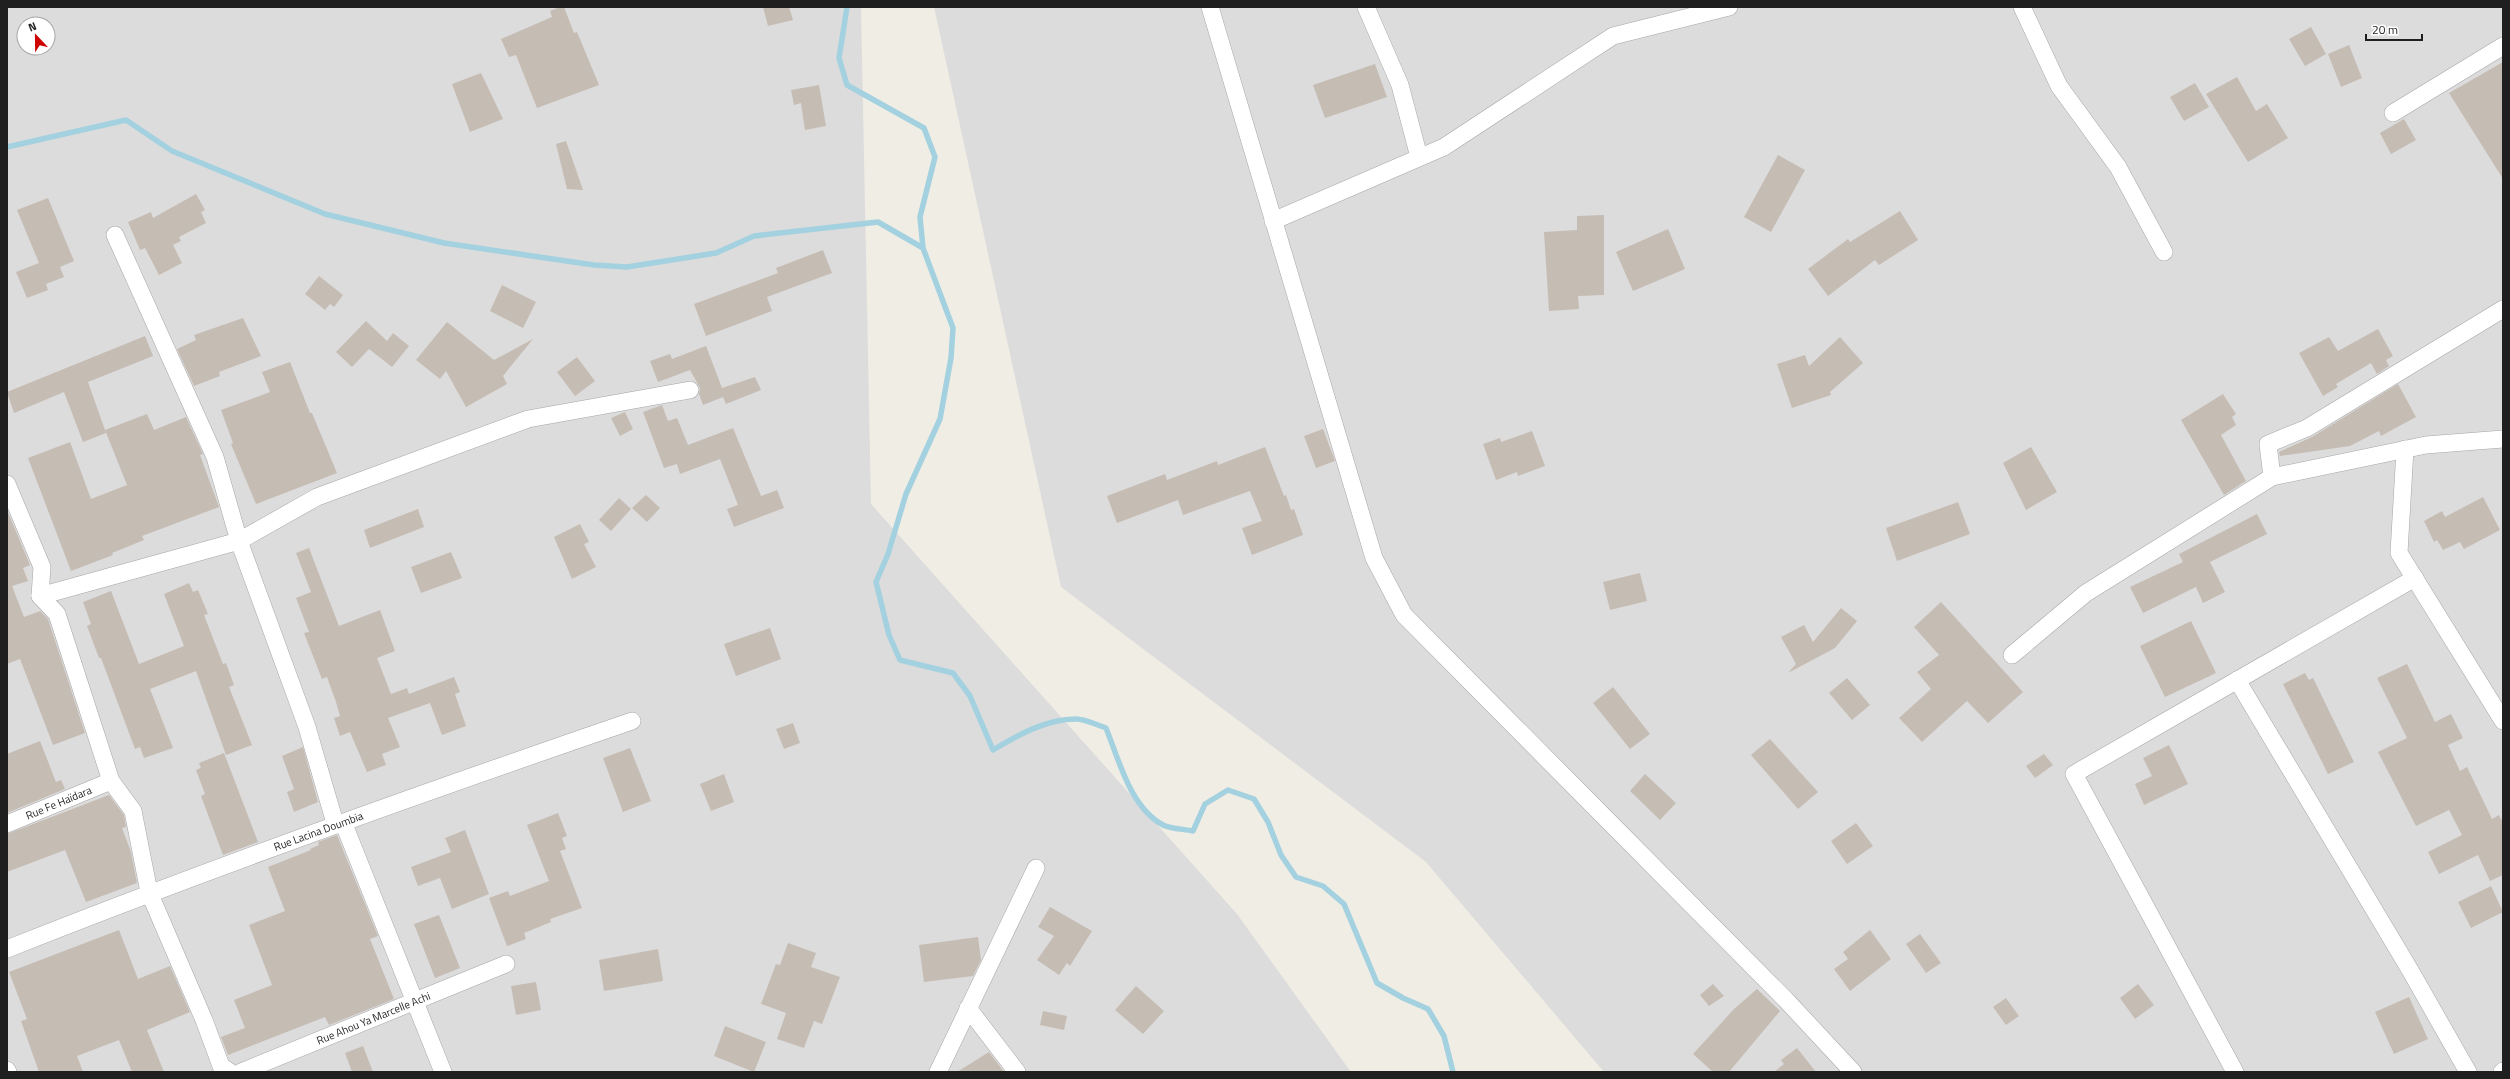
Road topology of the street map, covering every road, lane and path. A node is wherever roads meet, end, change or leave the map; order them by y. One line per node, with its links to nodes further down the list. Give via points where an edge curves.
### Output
1 (1210, 7): 8 (street)
2 (1366, 7): 7 (street, via 1400,85)
3 (1729, 7): 7 (street, via 1613,36 1444,146)
4 (2022, 7): 10 (street, via 2059,86 2118,167)
5 (2503, 46): 6 (street)
6 (2393, 113)
7 (1419, 157): 8 (street)
8 (1273, 221): 38 (street, via 1374,558 1404,615 1786,1000)
9 (115, 235): 17 (street, via 215,457)
10 (2164, 252)
11 (2503, 309): 15 (street, via 2307,428 2268,444)
12 (690, 390): 17 (street, via 528,418 317,497)
13 (2503, 439): 14 (street)
14 (2405, 449): 15 (street); 18 (street, via 2399,553)
15 (2272, 477): 20 (street, via 2086,593)
16 (7, 484): 19 (street, via 42,567)
17 (239, 541): 19 (street); 25 (street, via 307,727)
18 (2415, 578): 21 (street); 23 (street)
19 (40, 596): 24 (street, via 57,614)
20 (2012, 655)
21 (2237, 680): 39 (street, via 2074,774); 40 (street)
22 (632, 720): 25 (street, Rue Lacina Doumbia)
23 (2503, 721)
24 (111, 781): 26 (street, Rue Fe Haïdara); 28 (street, via 133,811)
25 (335, 823): 28 (street, Rue Lacina Doumbia); 31 (street, via 345,827)
26 (7, 824)
27 (1036, 868): 32 (street)
28 (149, 892): 29 (street, Rue Lacina Doumbia); 33 (street, via 221,1066)
29 (7, 949)
30 (506, 964): 31 (street, Rue Ahou Ya Marcelle Achi)
31 (414, 1001): 34 (street, Rue Ahou Ya Marcelle Achi); 35 (street)
32 (968, 1008): 36 (street); 37 (street)
33 (230, 1072)
34 (241, 1072)
35 (443, 1072)
36 (938, 1072)
37 (1018, 1072)
38 (1853, 1072)
39 (2235, 1072)
40 (2468, 1072)

